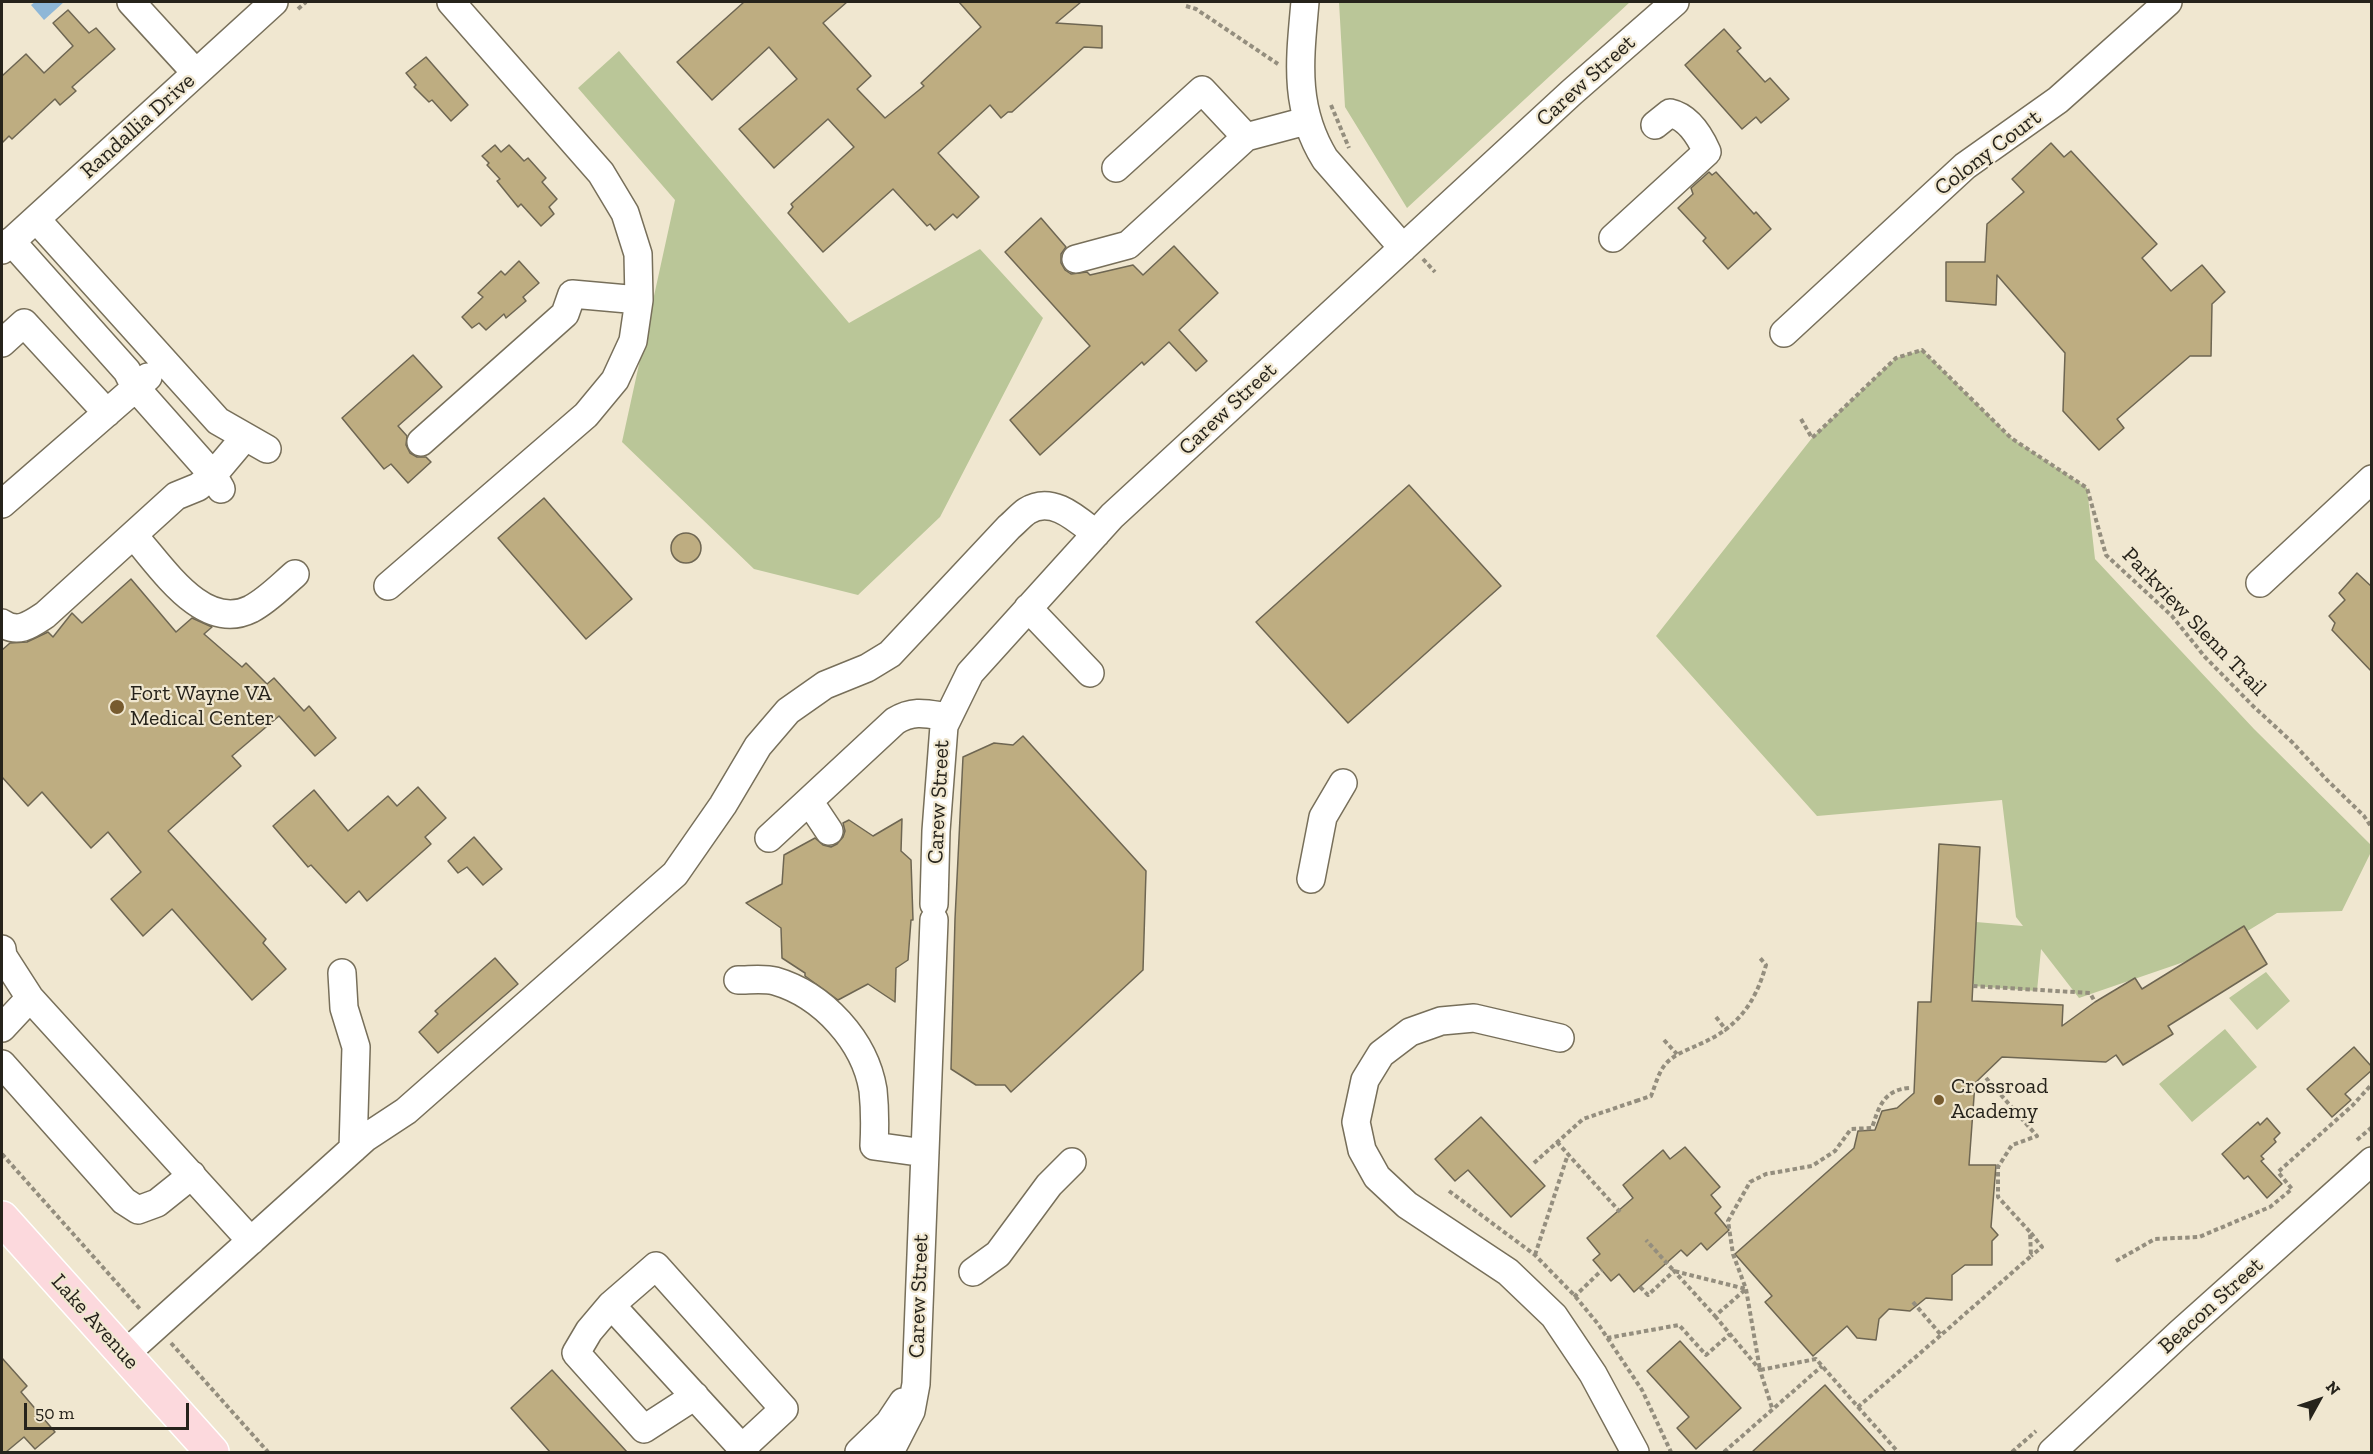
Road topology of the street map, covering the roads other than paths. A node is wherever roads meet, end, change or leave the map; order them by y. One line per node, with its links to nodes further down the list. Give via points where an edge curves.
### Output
1 (131, 2): 7 (street)
2 (274, 2): 7 (street, Randallia Drive)
3 (451, 2): 17 (street, via 601,174 625,213 638,254)
4 (1305, 2): 8 (street, via 1301,72)
5 (1676, 2): 14 (street, Carew Street)
6 (2168, 2): 18 (street, Colony Court, via 2058,100 1965,165)
7 (196, 73): 12 (street, Randallia Drive)
8 (1306, 121): 10 (street); 14 (street, via 1325,159)
9 (1655, 125): 13 (street, via 1670,113 1682,116 1707,152)
10 (1246, 137): 11 (street, via 1202,90); 16 (street, via 1128,245)
11 (1116, 168)
12 (36, 219): 15 (street, Randallia Drive); 20 (street)
13 (1613, 238)
14 (1406, 245): 27 (street, Carew Street)
15 (6, 246): 21 (street, via 127,371)
16 (1076, 259)
17 (639, 300): 23 (street, via 572,294 565,314); 31 (street, via 633,341 615,380 585,415)
18 (1784, 333)
19 (2, 343): 22 (street, via 24,323)
20 (165, 362): 21 (street); 25 (street, via 218,421 256,443)
21 (135, 387): 22 (street); 25 (street)
22 (107, 413): 26 (street)
23 (421, 442)
24 (2372, 479): 30 (street)
25 (217, 482): 28 (street, via 176,496)
26 (2, 504)
27 (1096, 534): 32 (street, Carew Street); 48 (street, via 1052,505 1029,510 890,654 825,685 788,711 758,746 675,874 406,1111)
28 (134, 536): 29 (street, via 188,597 221,614 249,610); 33 (street, via 30,625 15,629)
29 (295, 574)
30 (2260, 582)
31 (388, 586)
32 (1028, 608): 34 (street); 35 (street, Carew Street, via 970,673)
33 (2, 622)
34 (1090, 673)
35 (948, 717): 37 (street, via 925,712 906,714); 49 (street, Carew Street, via 944,726 936,831)
36 (1343, 783): 40 (street, via 1323,817)
37 (809, 801): 38 (street); 39 (street)
38 (829, 831)
39 (769, 838)
40 (1311, 879)
41 (2, 949): 44 (street)
42 (342, 972): 48 (street, via 344,1008 356,1047)
43 (738, 980): 49 (street, via 773,980 795,988 826,1010 848,1033 864,1060 872,1089 874,1146)
44 (30, 998): 45 (street); 52 (street)
45 (2, 1028)
46 (1560, 1038): 64 (street, via 1474,1018 1441,1021 1410,1032 1381,1054 1370,1071 1356,1122 1362,1150 1377,1177 1407,1204 1508,1272 1554,1316 1593,1374)
47 (2, 1064): 52 (street, via 124,1201 138,1210 157,1203)
48 (353, 1149): 54 (street)
49 (925, 1153): 58 (street, Carew Street)
50 (2372, 1161): 65 (street, Beacon Street)
51 (1072, 1162): 55 (street, via 1049,1185 998,1254)
52 (192, 1175): 54 (street)
53 (2, 1218): 57 (main road, Lake Avenue)
54 (251, 1241): 57 (street)
55 (972, 1272)
56 (611, 1305): 59 (street); 59 (street, via 576,1353 644,1429); 60 (street, via 656,1266 784,1409)
57 (124, 1354): 61 (main road, Lake Avenue)
58 (916, 1384): 62 (street, Carew Street, via 889,1422); 63 (street, Carew Street, via 911,1412)
59 (694, 1396): 60 (street)
60 (744, 1450)
61 (212, 1452)
62 (859, 1452)
63 (890, 1452)
64 (1635, 1452)
65 (2052, 1452)

